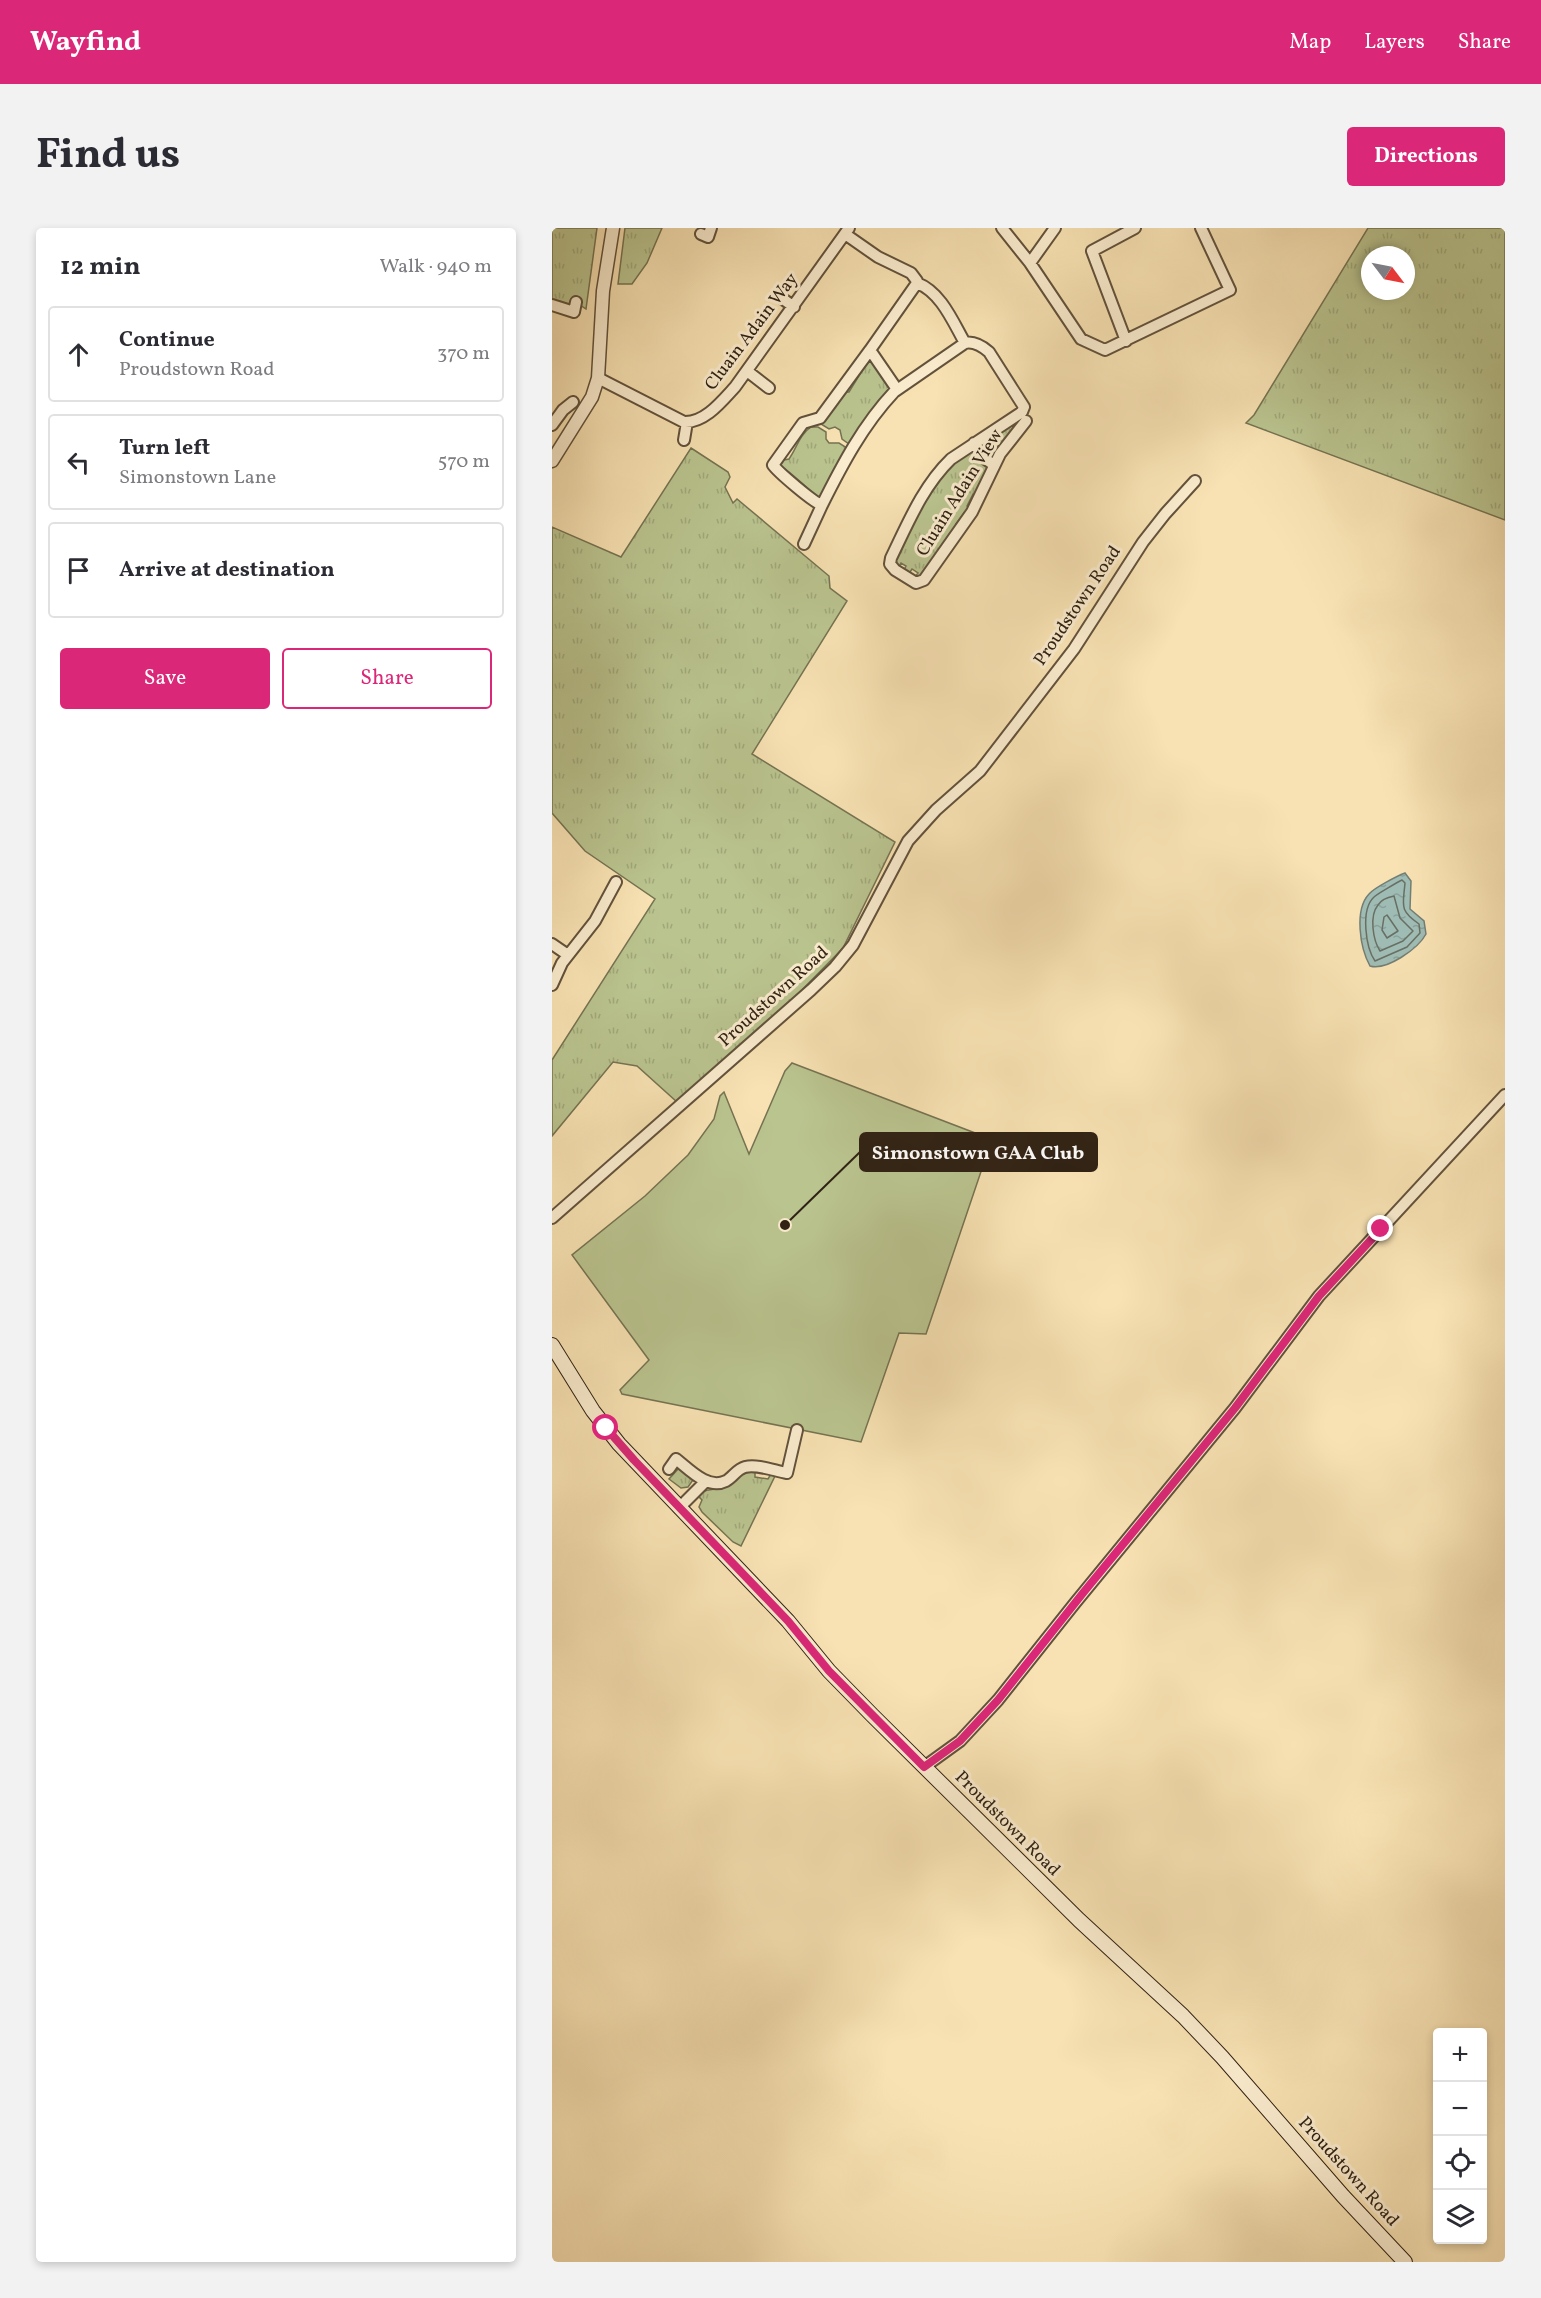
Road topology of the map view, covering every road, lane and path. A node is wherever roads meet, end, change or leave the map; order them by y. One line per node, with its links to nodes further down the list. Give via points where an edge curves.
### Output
1 (613, 228): 19 (street, via 603,291)
2 (711, 228): 8 (street, via 708,237)
3 (1002, 228): 9 (street)
4 (1055, 228): 9 (street)
5 (1135, 228): 15 (street, via 1092,251)
6 (1201, 228): 15 (street, via 1230,290)
7 (847, 231): 10 (street, via 878,257 911,273); 14 (street, Cluain Adain Way)
8 (701, 234)
9 (1030, 263): 15 (street, via 1081,339 1105,350)
10 (917, 283): 16 (street, via 936,296); 17 (street)
11 (783, 299): 14 (street)
12 (576, 302): 13 (street, via 574,312)
13 (552, 305)
14 (794, 307): 18 (street, Cluain Adain Way)
15 (1126, 341)
16 (965, 343): 27 (street, Cluain Adain View, via 971,342 988,352 1024,407); 31 (street, via 885,401 852,448)
17 (870, 350): 20 (street); 31 (street, via 820,418 803,423 773,465)
18 (747, 371): 21 (street); 24 (street, Cluain Adain Way, via 716,406 698,420)
19 (598, 378): 24 (street); 28 (street, via 592,398)
20 (894, 385)
21 (770, 388)
22 (573, 402): 25 (street)
23 (1026, 421): 29 (street, Cluain Adain View)
24 (687, 422): 26 (street)
25 (552, 425)
26 (684, 440)
27 (974, 443): 29 (street); 29 (street, Cluain Adain View, via 944,466 923,494 891,558 895,570 916,583 924,580 972,512)
28 (552, 461)
29 (994, 465)
30 (1195, 481): 40 (street, Proudstown Road, via 1143,542 1074,649 980,771 908,841 853,945 840,962)
31 (822, 505): 32 (street)
32 (804, 544)
33 (616, 882): 34 (street)
34 (610, 895): 35 (street); 37 (street)
35 (620, 901)
36 (552, 944): 37 (street)
37 (568, 955): 38 (street)
38 (552, 985)
39 (1505, 1095): 46 (street, via 1319,1296 1235,1408 998,1700 960,1741)
40 (552, 1218)
41 (552, 1345): 45 (main road, Proudstown Road, via 606,1428)
42 (797, 1430): 44 (street, via 787,1473 751,1466 720,1483)
43 (669, 1469): 44 (street, via 676,1459)
44 (706, 1481): 45 (street)
45 (679, 1508): 46 (main road, Proudstown Road)
46 (924, 1767): 47 (main road, Proudstown Road, via 1183,2016)
47 (1405, 2262)

